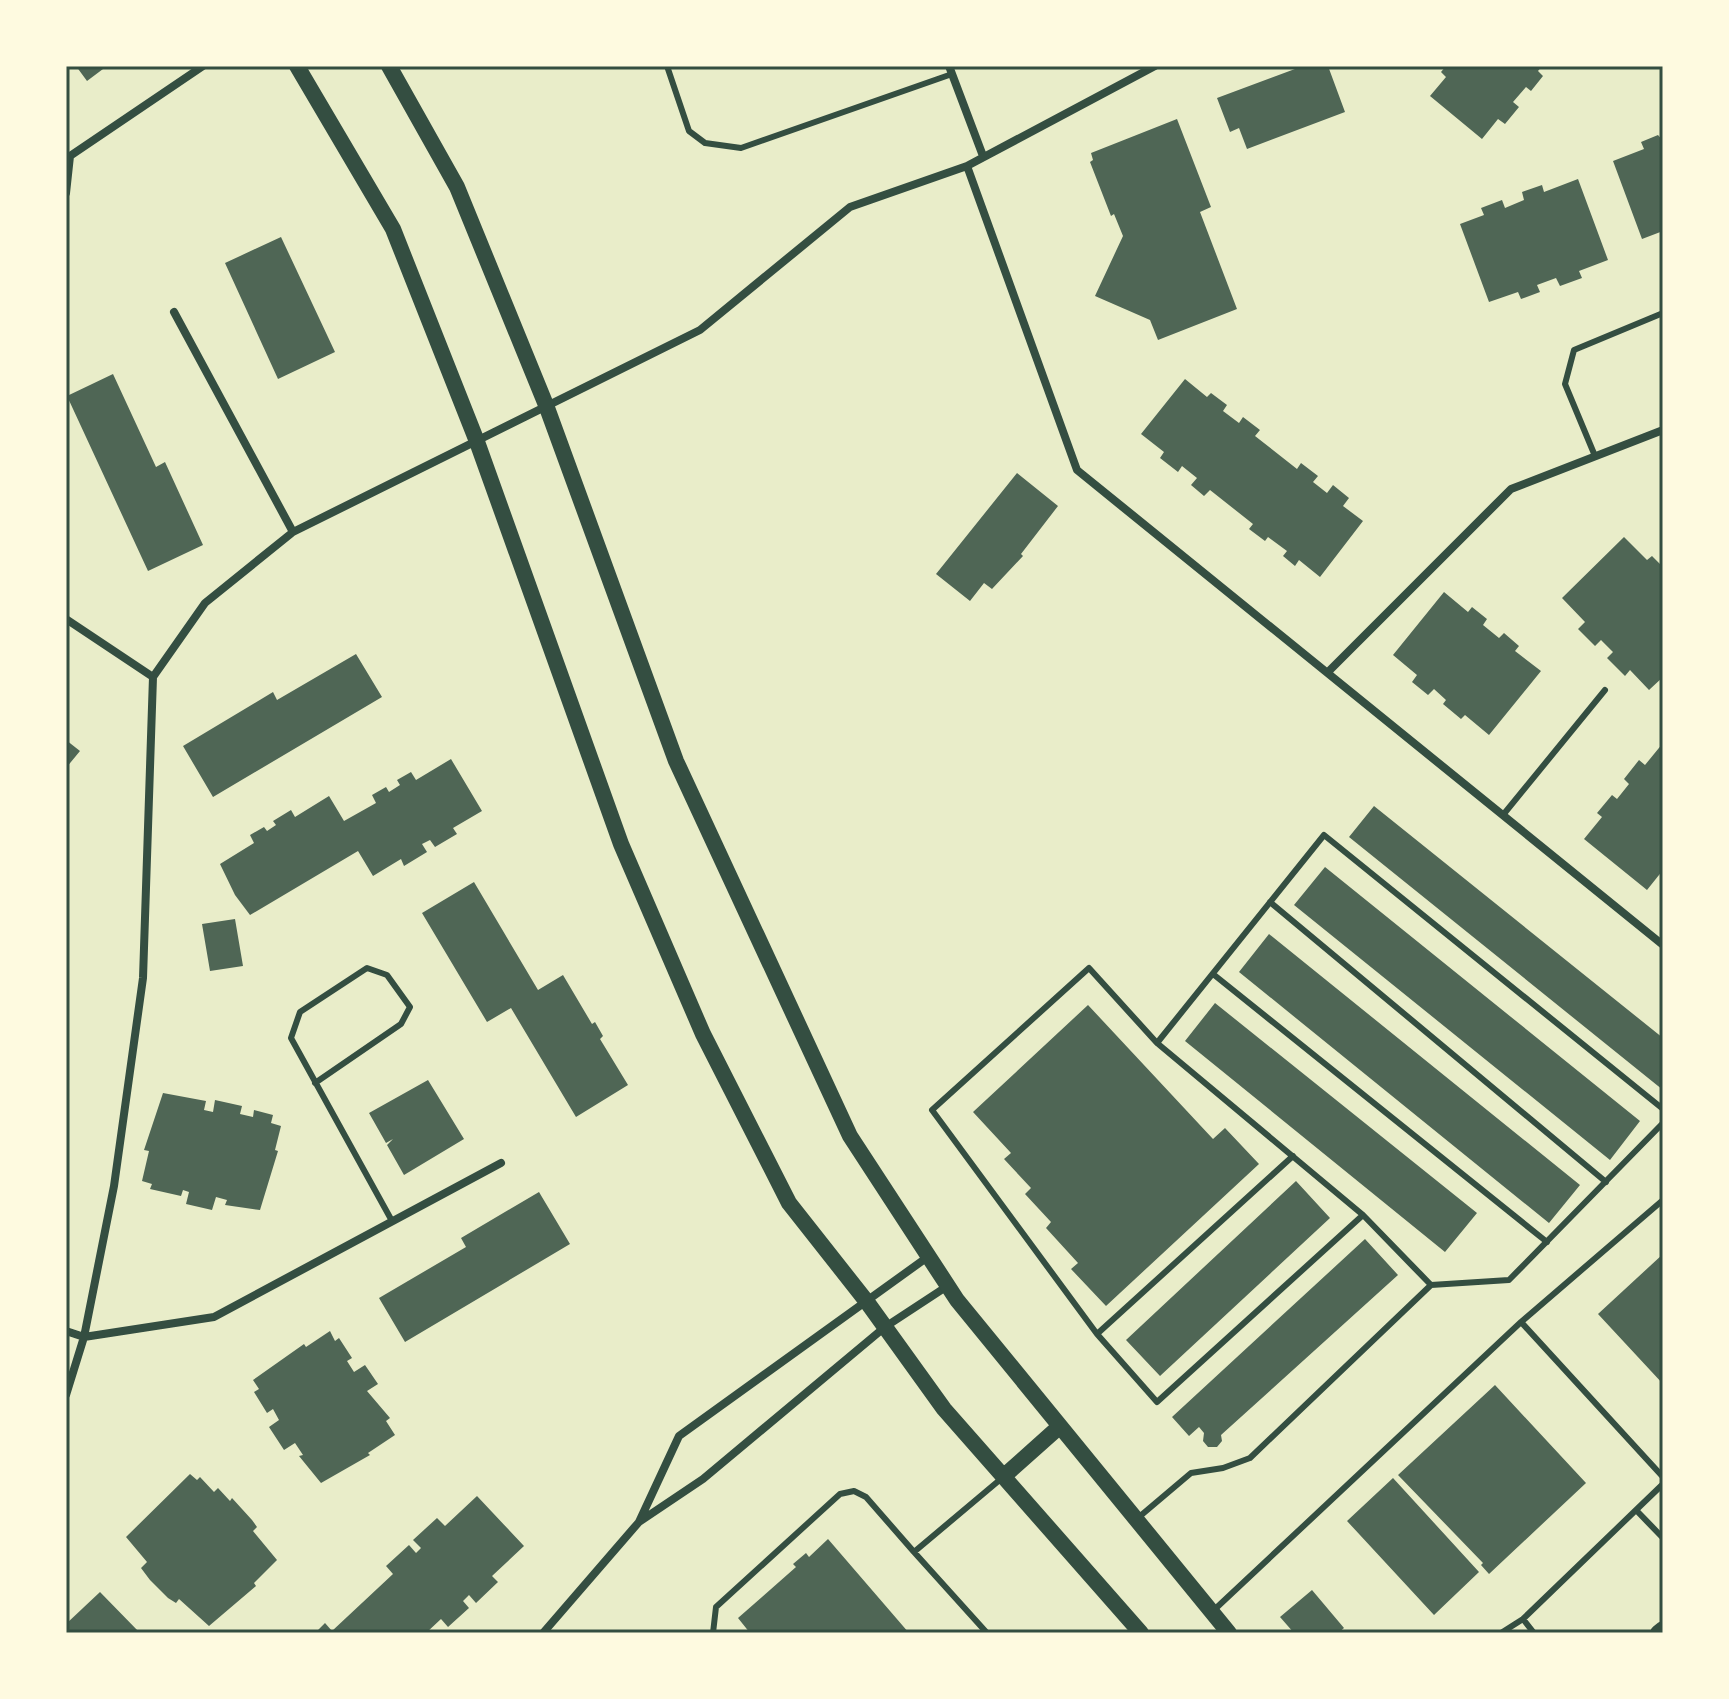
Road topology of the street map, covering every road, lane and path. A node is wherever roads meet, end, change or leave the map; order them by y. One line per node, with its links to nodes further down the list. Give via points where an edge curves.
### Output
1 (203, 66): 7 (street)
2 (297, 66): 15 (main road, via 393,229)
3 (389, 66): 13 (main road, via 457,187)
4 (667, 66): 6 (lane, via 689,131 705,143 741,148)
5 (1155, 66): 8 (street)
6 (950, 70): 8 (street)
7 (68, 154): 10 (street)
8 (983, 156): 9 (street)
9 (967, 166): 13 (street, via 850,207 700,330); 19 (street, via 1077,470)
10 (66, 193)
11 (174, 312): 17 (street)
12 (1663, 313): 16 (lane, via 1574,350 1565,384)
13 (546, 405): 15 (street); 37 (main road, via 676,761 850,1136)
14 (1663, 430): 16 (street)
15 (476, 439): 17 (street); 40 (main road, via 621,844 703,1034 789,1203)
16 (1595, 456): 19 (street, via 1511,489)
17 (293, 532): 20 (street, via 205,603)
18 (66, 619): 20 (street)
19 (1328, 672): 22 (street)
20 (153, 677): 45 (street, via 143,978 114,1186)
21 (1605, 690): 22 (lane)
22 (1503, 815): 24 (street)
23 (1270, 902): 25 (lane); 28 (lane, via 1324,835); 32 (lane)
24 (1663, 945)
25 (1213, 974): 26 (lane); 36 (lane)
26 (1157, 1043): 30 (lane); 44 (lane, via 1089,968 932,1110)
27 (315, 1083): 27 (lane, via 291,1038 300,1012 367,968 387,975 410,1007 401,1024); 35 (lane)
28 (1663, 1109)
29 (1663, 1123): 32 (lane)
30 (1293, 1156): 34 (lane); 44 (lane)
31 (501, 1163): 35 (street)
32 (1606, 1182): 36 (lane)
33 (1663, 1200): 41 (lane)
34 (1363, 1215): 39 (lane); 44 (lane, via 1157,1402)
35 (392, 1221): 45 (street, via 214,1317)
36 (1547, 1242): 39 (lane, via 1509,1280)
37 (929, 1256): 38 (main road); 40 (street)
38 (949, 1285): 42 (street); 47 (main road)
39 (1431, 1285): 52 (lane, via 1250,1458 1191,1473)
40 (867, 1302): 42 (main road); 53 (street, via 679,1436)
41 (1521, 1322): 49 (lane); 56 (lane)
42 (885, 1327): 48 (main road, via 944,1409); 53 (street, via 703,1479)
43 (66, 1331): 45 (street)
44 (1097, 1334)
45 (84, 1337): 46 (street)
46 (66, 1395)
47 (1059, 1427): 48 (main road); 52 (main road)
48 (1003, 1477): 55 (lane); 63 (main road)
49 (1663, 1477)
50 (1663, 1484): 51 (lane)
51 (1636, 1510): 54 (lane); 57 (lane)
52 (1136, 1519): 56 (main road)
53 (639, 1522): 60 (street)
54 (1663, 1538)
55 (914, 1552): 61 (lane, via 866,1497 854,1491 840,1494 716,1607); 62 (lane)
56 (1213, 1611): 59 (main road)
57 (1523, 1619): 64 (lane); 65 (lane)
58 (1663, 1629): 66 (main road)
59 (1222, 1631)
60 (543, 1633)
61 (713, 1633)
62 (987, 1633)
63 (1141, 1633)
64 (1501, 1633)
65 (1534, 1633)
66 (1658, 1633)

